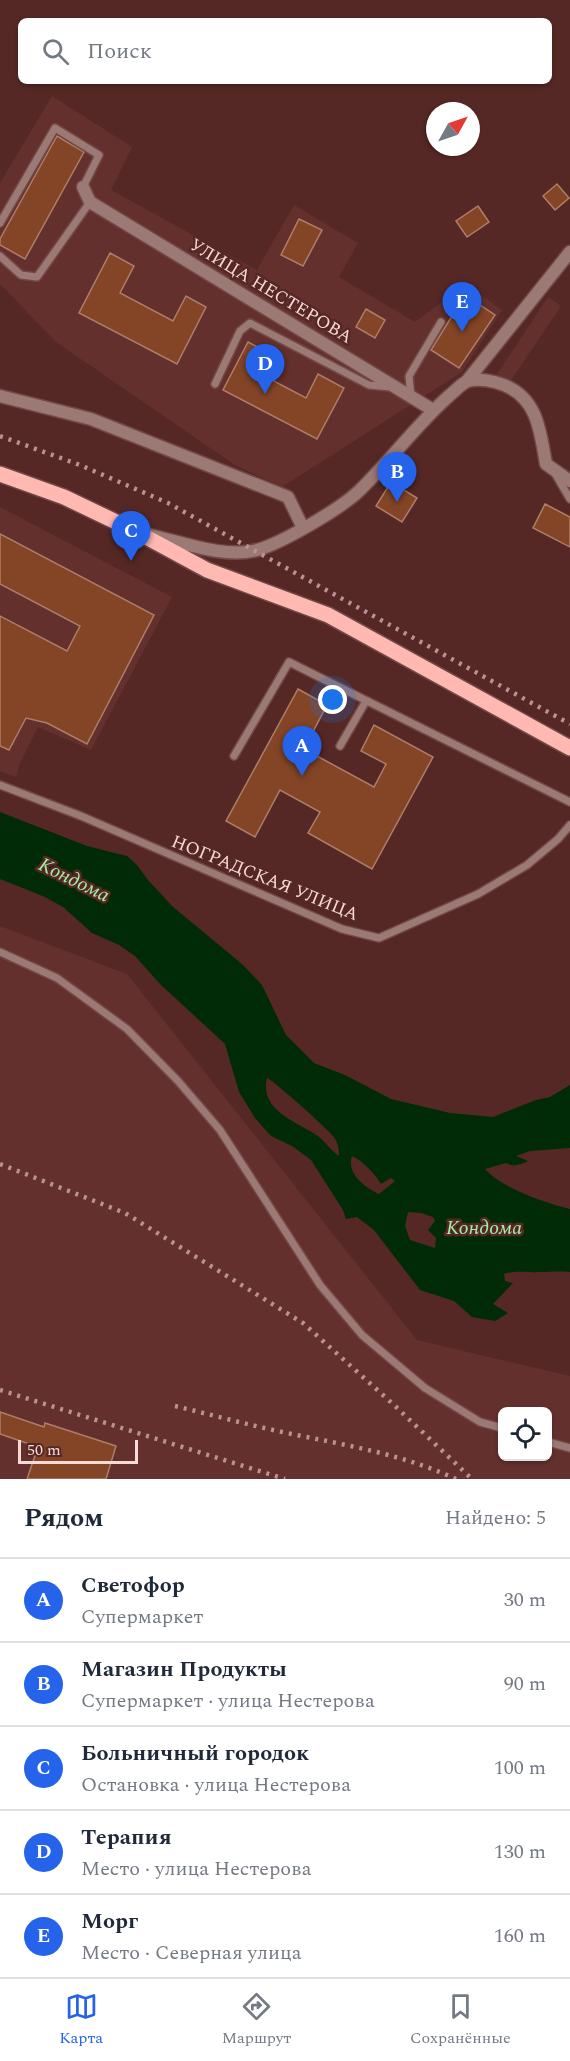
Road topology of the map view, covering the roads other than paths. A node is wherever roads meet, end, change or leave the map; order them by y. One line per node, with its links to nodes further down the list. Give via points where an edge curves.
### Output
1 (83, 187): 2 (street); 3 (lane, via 99,155 55,128)
2 (90, 202): 5 (lane, via 37,277 21,275); 9 (street, УЛИЦА НЕСТЕРОВА)
3 (0, 222)
4 (570, 252): 7 (street)
5 (0, 256)
6 (441, 322): 11 (lane, via 409,376)
7 (467, 381): 12 (street); 13 (street, via 494,381 516,390 530,404 540,427 546,464)
8 (215, 384): 9 (lane, via 240,331 250,323 369,385)
9 (395, 387): 11 (street, УЛИЦА НЕСТЕРОВА)
10 (0, 396): 17 (street, via 92,419 265,486 288,497)
11 (411, 397): 12 (street, УЛИЦА НЕСТЕРОВА)
12 (433, 410): 17 (street, via 358,491)
13 (553, 470): 15 (street); 16 (lane)
14 (0, 474): 18 (main road)
15 (570, 481)
16 (570, 499)
17 (303, 528): 18 (street, via 256,551 229,553)
18 (135, 531): 21 (main road, via 207,570 328,615)
19 (366, 701): 20 (lane); 22 (lane, via 289,662); 24 (lane)
20 (340, 746)
21 (570, 748)
22 (234, 756)
23 (0, 785): 25 (lane, НОГРАДСКАЯ УЛИЦА, via 342,929 379,938 478,894 527,865)
24 (570, 802)
25 (570, 825)
26 (0, 952): 27 (lane, via 57,978 127,1029 220,1130 320,1285 362,1335 425,1389 480,1422)
27 (498, 1427)
28 (552, 1443): 29 (lane)
29 (570, 1448)

